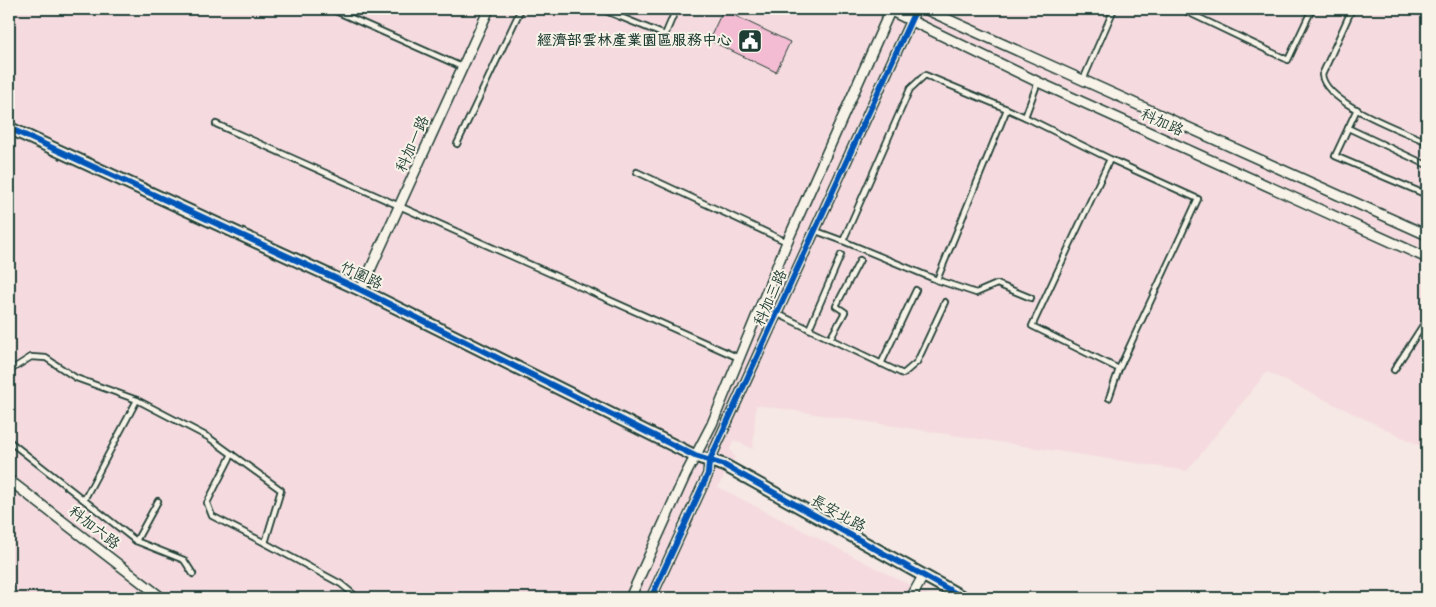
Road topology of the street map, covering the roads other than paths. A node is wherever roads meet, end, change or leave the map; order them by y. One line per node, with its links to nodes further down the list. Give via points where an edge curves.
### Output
1 (331, 9): 14 (lane)
2 (489, 9): 14 (street, 科加一路)
3 (521, 9): 24 (lane)
4 (601, 9): 5 (lane, via 665,36)
5 (676, 9)
6 (890, 9): 13 (street, 科加路); 33 (street, 科加三路)
7 (916, 9): 13 (street, 科加三路)
8 (925, 9): 15 (street, 科加路)
9 (1114, 9): 15 (lane)
10 (1182, 9): 11 (lane, via 1288,60)
11 (1312, 9)
12 (1352, 9): 18 (lane, via 1322,75 1323,84 1329,92 1340,102)
13 (911, 19): 16 (street, 科加路); 30 (street, 科加三路)
14 (462, 67): 29 (street, 科加一路)
15 (1083, 80): 31 (street, 科加路)
16 (1038, 82): 19 (lane); 35 (street, 科加路)
17 (1007, 109): 19 (lane); 32 (lane, via 925,75 910,89); 37 (lane)
18 (1356, 109): 22 (lane); 23 (lane)
19 (1025, 116): 25 (lane)
20 (216, 124): 29 (lane)
21 (9, 128): 38 (street, 竹圍路)
22 (1348, 128): 26 (lane); 28 (lane, via 1336,156)
23 (1427, 142)
24 (457, 144)
25 (1110, 159): 48 (lane, via 1032,326); 48 (lane, via 1198,199)
26 (1427, 165)
27 (636, 172): 33 (lane)
28 (1427, 195)
29 (400, 207): 38 (street, 科加一路); 46 (lane)
30 (816, 231): 32 (lane); 42 (street, 科加三路)
31 (1427, 235)
32 (843, 240): 37 (lane)
33 (787, 242): 46 (street, 科加三路)
34 (841, 255): 44 (lane)
35 (1427, 258)
36 (860, 260): 45 (lane, via 836,306 845,312)
37 (937, 280): 40 (lane, via 976,293 997,284)
38 (361, 290): 55 (street, 竹圍路)
39 (916, 290): 47 (lane)
40 (1031, 298)
41 (946, 302): 47 (lane, via 917,362 903,374)
42 (778, 314): 44 (lane); 55 (street, 科加三路)
43 (1427, 318): 49 (lane)
44 (809, 329): 45 (lane)
45 (830, 339): 47 (lane)
46 (739, 358): 55 (street, 科加三路)
47 (881, 364)
48 (1118, 369): 51 (lane)
49 (1394, 370)
50 (9, 371): 52 (lane, via 31,357 46,358 76,378)
51 (1109, 398)
52 (136, 400): 54 (lane, via 208,437); 57 (lane)
53 (9, 442): 57 (lane)
54 (232, 454): 60 (lane, via 281,490); 60 (lane, via 207,503 212,516)
55 (701, 458): 62 (street, 長安北路, via 724,465); 65 (street, 科加三路); 66 (street, 科加三路, via 708,474)
56 (9, 480): 63 (street, 科加六路)
57 (84, 500): 59 (lane)
58 (158, 501): 59 (lane)
59 (136, 541): 61 (lane, via 184,560)
60 (265, 543): 64 (lane, via 341,584)
61 (193, 574)
62 (923, 576): 67 (street); 68 (street, 長安北路)
63 (162, 598)
64 (358, 598)
65 (630, 598)
66 (651, 598)
67 (911, 598)
68 (964, 598)

